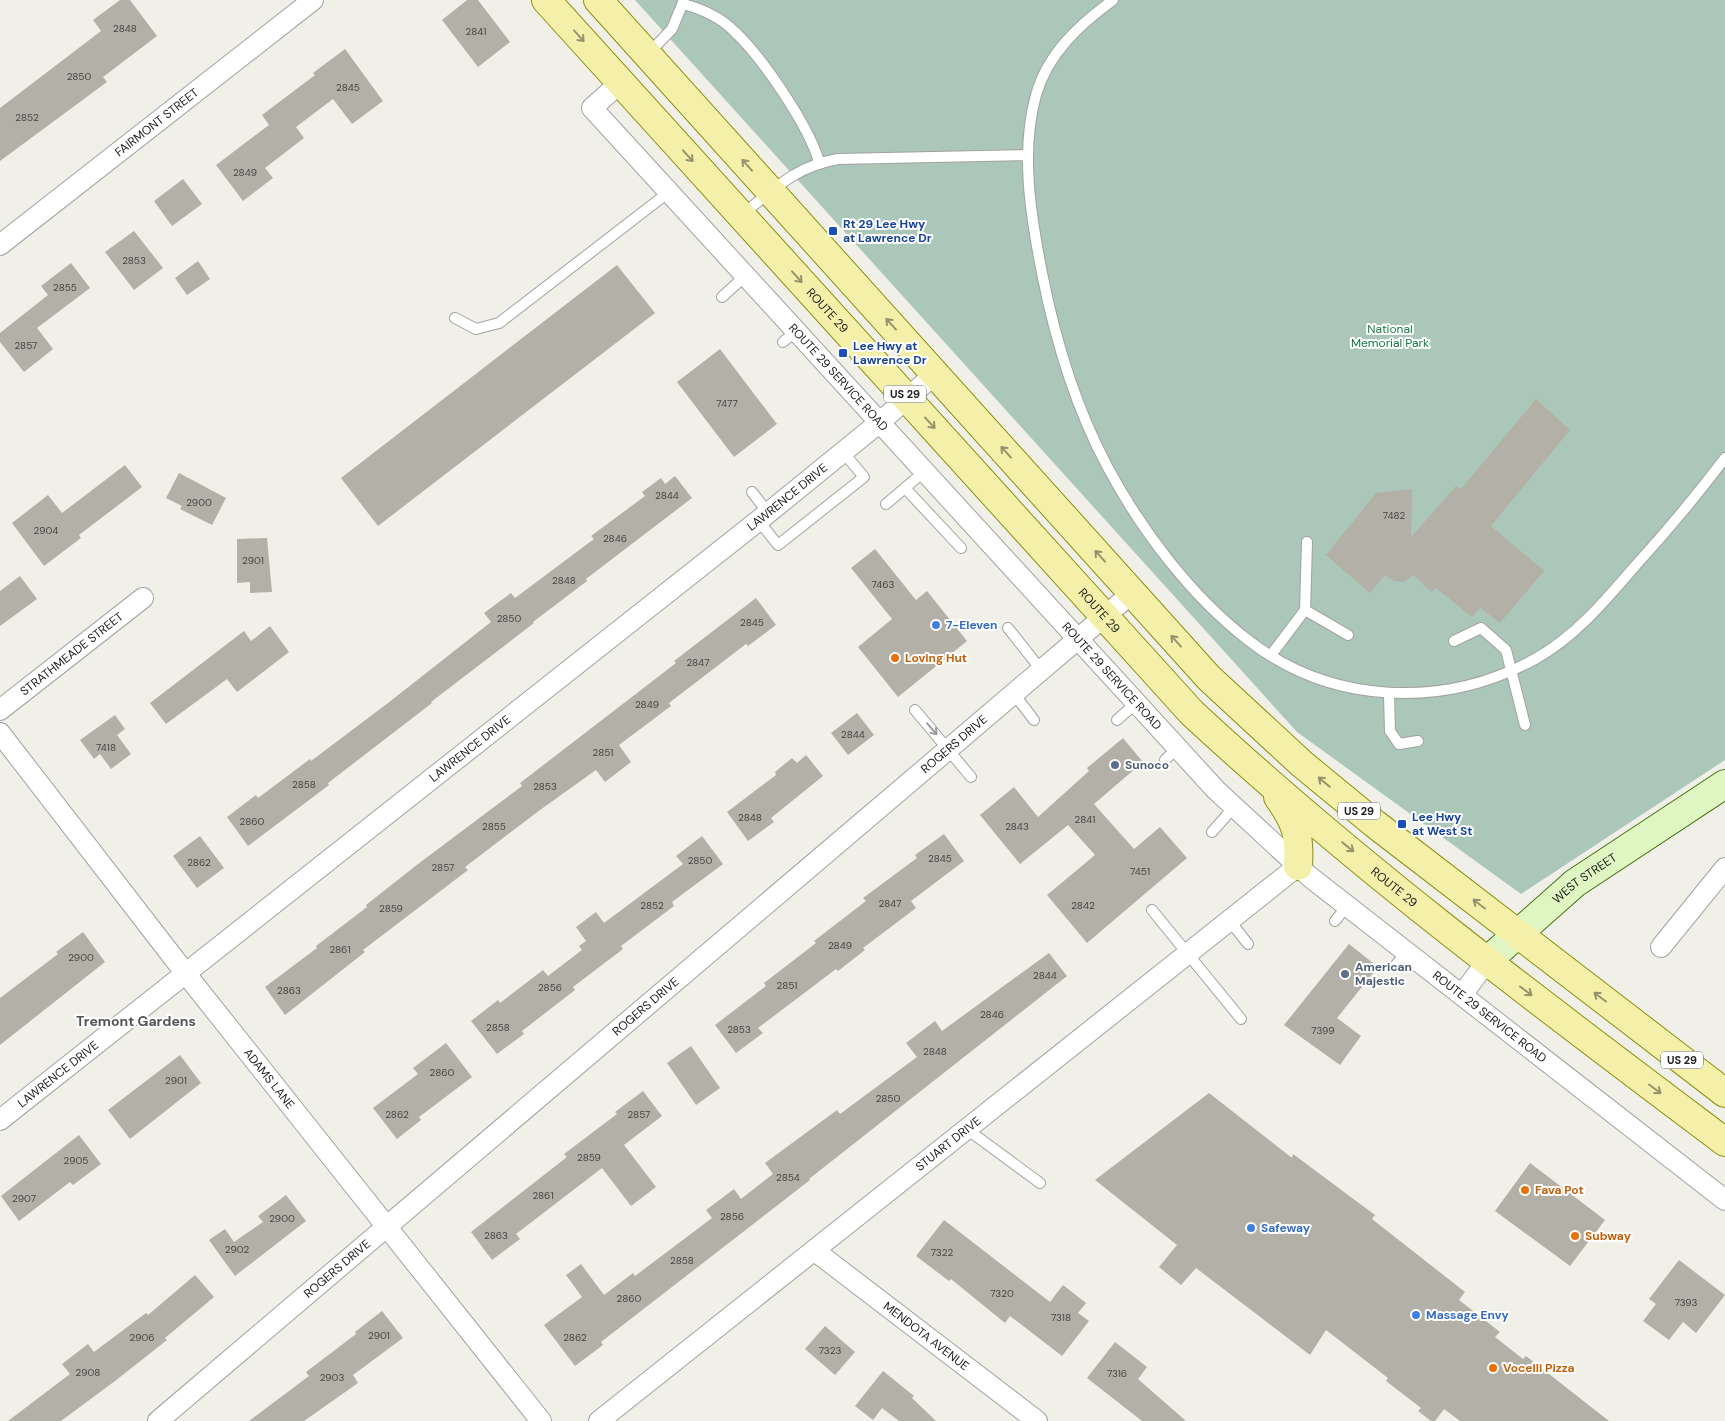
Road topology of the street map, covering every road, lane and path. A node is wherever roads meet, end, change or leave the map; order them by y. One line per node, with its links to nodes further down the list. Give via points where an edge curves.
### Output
1 (313, 0): 13 (street, FAIRMONT STREET)
2 (546, 0): 7 (main road, ROUTE 29 / US 29, one-way to 7)
3 (598, 0): 6 (main road, US 29)
4 (1113, 0): 8 (lane, via 1065,41 1048,67 1036,94)
5 (684, 2): 6 (lane, via 672,29); 9 (lane, via 717,17 734,30 762,63 810,136)
6 (647, 54): 10 (main road, US 29, one-way to 6)
7 (620, 82): 11 (street, ROUTE 29 SERVICE ROAD, via 592,108); 12 (main road, ROUTE 29 / US 29, one-way to 12)
8 (1028, 155): 9 (lane, via 838,158); 37 (lane, via 1036,243 1048,304 1064,362 1107,465 1135,514 1170,562 1222,618 1249,642)
9 (819, 162): 10 (lane, via 799,170)
10 (771, 191): 12 (lane); 17 (main road, US 29, one-way to 10)
11 (669, 192): 14 (street, ROUTE 29 SERVICE ROAD); 16 (lane, via 499,323 476,329)
12 (741, 216): 18 (main road, ROUTE 29 / US 29, one-way to 18)
13 (0, 245)
14 (745, 276): 15 (lane); 19 (street, ROUTE 29 SERVICE ROAD, via 789,337)
15 (722, 297)
16 (455, 318)
17 (935, 374): 18 (street, LAWRENCE DRIVE); 29 (main road, US 29, one-way to 17)
18 (908, 398): 19 (street, LAWRENCE DRIVE); 32 (main road, ROUTE 29 / US 29, one-way to 32)
19 (880, 422): 20 (street, LAWRENCE DRIVE); 22 (street, ROUTE 29 SERVICE ROAD)
20 (843, 452): 26 (street, LAWRENCE DRIVE); 26 (lane, via 864,477 778,545)
21 (1725, 458): 39 (lane, via 1599,607 1568,637)
22 (925, 472): 23 (lane); 35 (street, ROUTE 29 SERVICE ROAD)
23 (905, 488): 25 (lane); 28 (lane)
24 (752, 492): 26 (lane)
25 (886, 504)
26 (763, 516): 65 (street, LAWRENCE DRIVE)
27 (1307, 542): 31 (lane)
28 (961, 548)
29 (1132, 593): 32 (street, ROGERS DRIVE); 60 (main road, US 29, one-way to 29, via 1302,764 1209,678)
30 (143, 598): 43 (street, STRATHMEADE STREET)
31 (1305, 610): 34 (lane); 37 (lane)
32 (1104, 618): 35 (street, ROGERS DRIVE); 52 (main road, ROUTE 29 / US 29, via 1192,713)
33 (1008, 628): 38 (lane)
34 (1348, 635)
35 (1078, 640): 38 (street, ROGERS DRIVE); 42 (street, ROUTE 29 SERVICE ROAD)
36 (1454, 641): 39 (lane, via 1481,628 1506,650)
37 (1271, 655): 41 (lane, via 1315,677 1349,688)
38 (1042, 671): 40 (street, ROGERS DRIVE)
39 (1511, 671): 41 (lane, via 1457,689); 47 (lane)
40 (1014, 694): 45 (lane); 50 (street, ROGERS DRIVE)
41 (1388, 694): 49 (lane, via 1390,731 1399,744)
42 (1136, 704): 46 (lane); 54 (street, ROUTE 29 SERVICE ROAD, via 1171,754)
43 (0, 710)
44 (915, 710): 50 (lane, one-way to 50)
45 (1034, 720)
46 (1117, 720)
47 (1525, 725)
48 (0, 733): 65 (street, ADAMS LANE)
49 (1418, 741)
50 (949, 749): 51 (lane); 74 (street, ROGERS DRIVE)
51 (971, 777)
52 (1269, 783): 56 (main road, via 1292,817 1299,842); 64 (main road, ROUTE 29 / US 29, one-way to 64)
53 (1725, 784): 60 (main road, WEST STREET, via 1575,883)
54 (1234, 807): 55 (lane); 56 (street, ROUTE 29 SERVICE ROAD)
55 (1212, 832)
56 (1298, 866): 59 (street, STUART DRIVE); 66 (street, ROUTE 29 SERVICE ROAD, via 1341,913 1401,959)
57 (1725, 868): 62 (street)
58 (1152, 910): 63 (lane)
59 (1229, 920): 61 (lane); 63 (street, STUART DRIVE)
60 (1518, 934): 64 (main road, WEST STREET); 68 (main road, US 29, one-way to 60)
61 (1248, 944)
62 (1661, 948)
63 (1186, 954): 67 (lane); 70 (street, STUART DRIVE)
64 (1487, 961): 66 (street, WEST STREET); 71 (main road, ROUTE 29 / US 29, one-way to 71)
65 (186, 974): 69 (street, LAWRENCE DRIVE); 74 (street, ADAMS LANE)
66 (1462, 994): 73 (street, ROUTE 29 SERVICE ROAD)
67 (1241, 1019)
68 (1725, 1093)
69 (0, 1120)
70 (968, 1130): 72 (lane); 75 (street, STUART DRIVE)
71 (1725, 1142)
72 (1040, 1184)
73 (1725, 1200)
74 (387, 1227): 76 (street, ROGERS DRIVE); 77 (street, ADAMS LANE)
75 (814, 1251): 78 (street, STUART DRIVE); 79 (street, MENDOTA AVENUE)
76 (158, 1421)
77 (541, 1421)
78 (599, 1421)
79 (1036, 1421)

